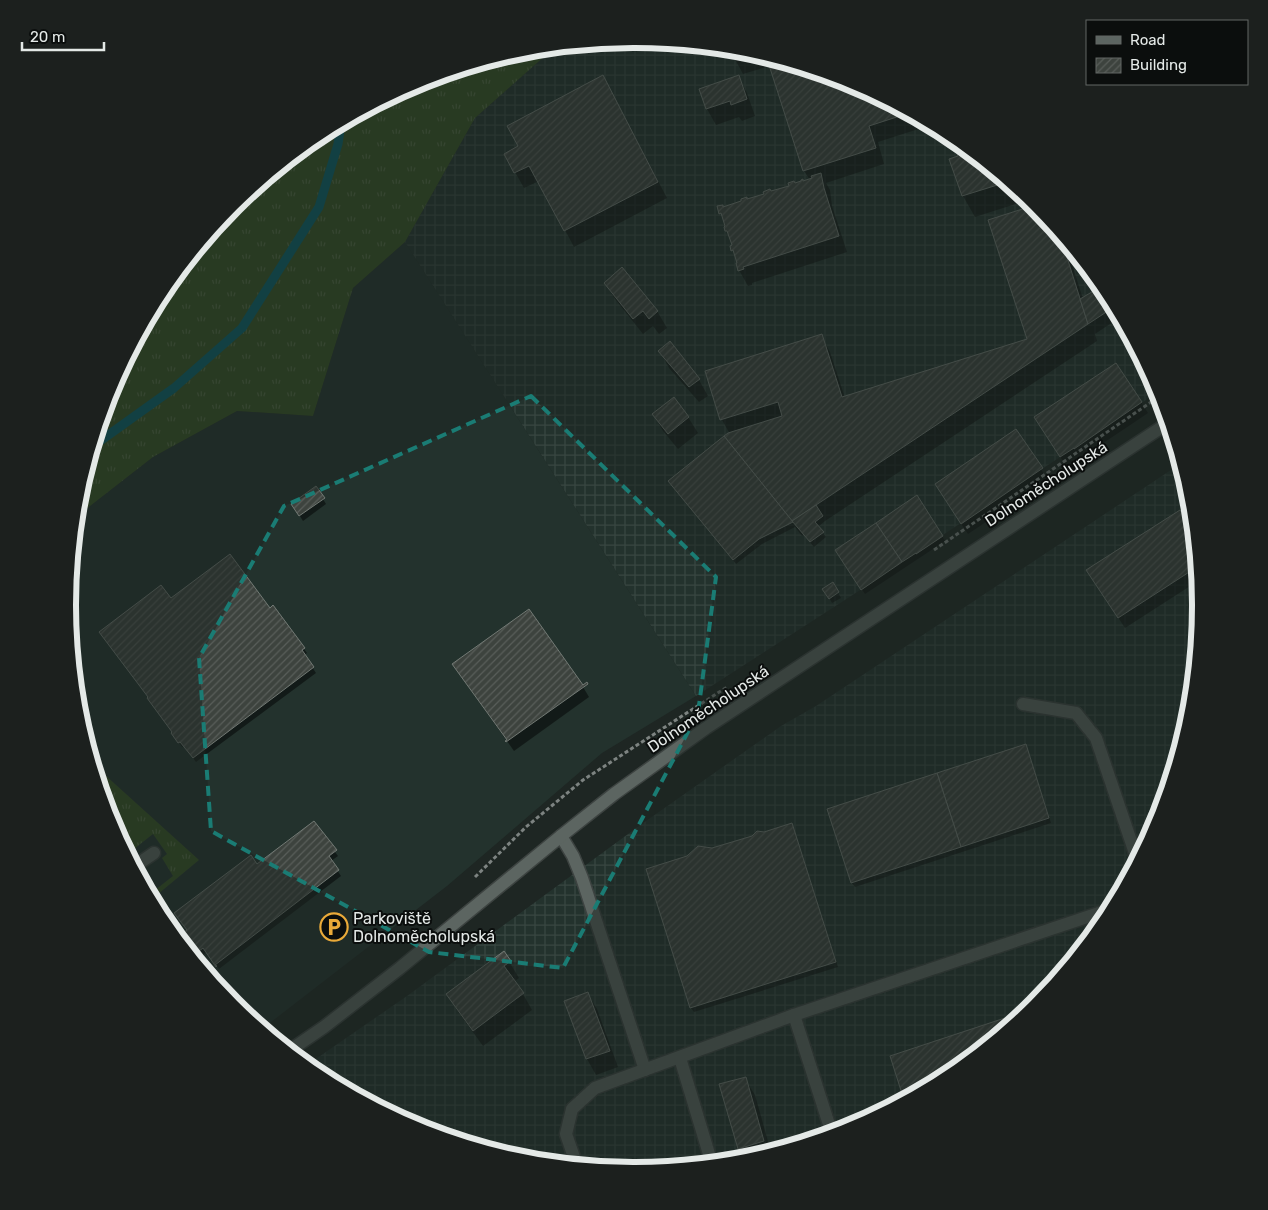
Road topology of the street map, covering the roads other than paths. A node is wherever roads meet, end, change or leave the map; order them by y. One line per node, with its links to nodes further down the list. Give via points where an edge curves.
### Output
1 (1162, 427): 3 (street, Dolnoměcholupská, via 706,728)
2 (1023, 704): 4 (street, via 1076,713 1096,738)
3 (561, 836): 9 (street, Dolnoměcholupská, via 414,958); 11 (street, via 582,878)
4 (1134, 851)
5 (154, 852): 6 (street)
6 (140, 863)
7 (1100, 912): 8 (street)
8 (794, 1015): 10 (street); 12 (street)
9 (295, 1047)
10 (680, 1058): 11 (street); 13 (street)
11 (645, 1070): 14 (street, via 595,1088 572,1109 566,1134)
12 (830, 1127)
13 (710, 1157)
14 (575, 1159)

